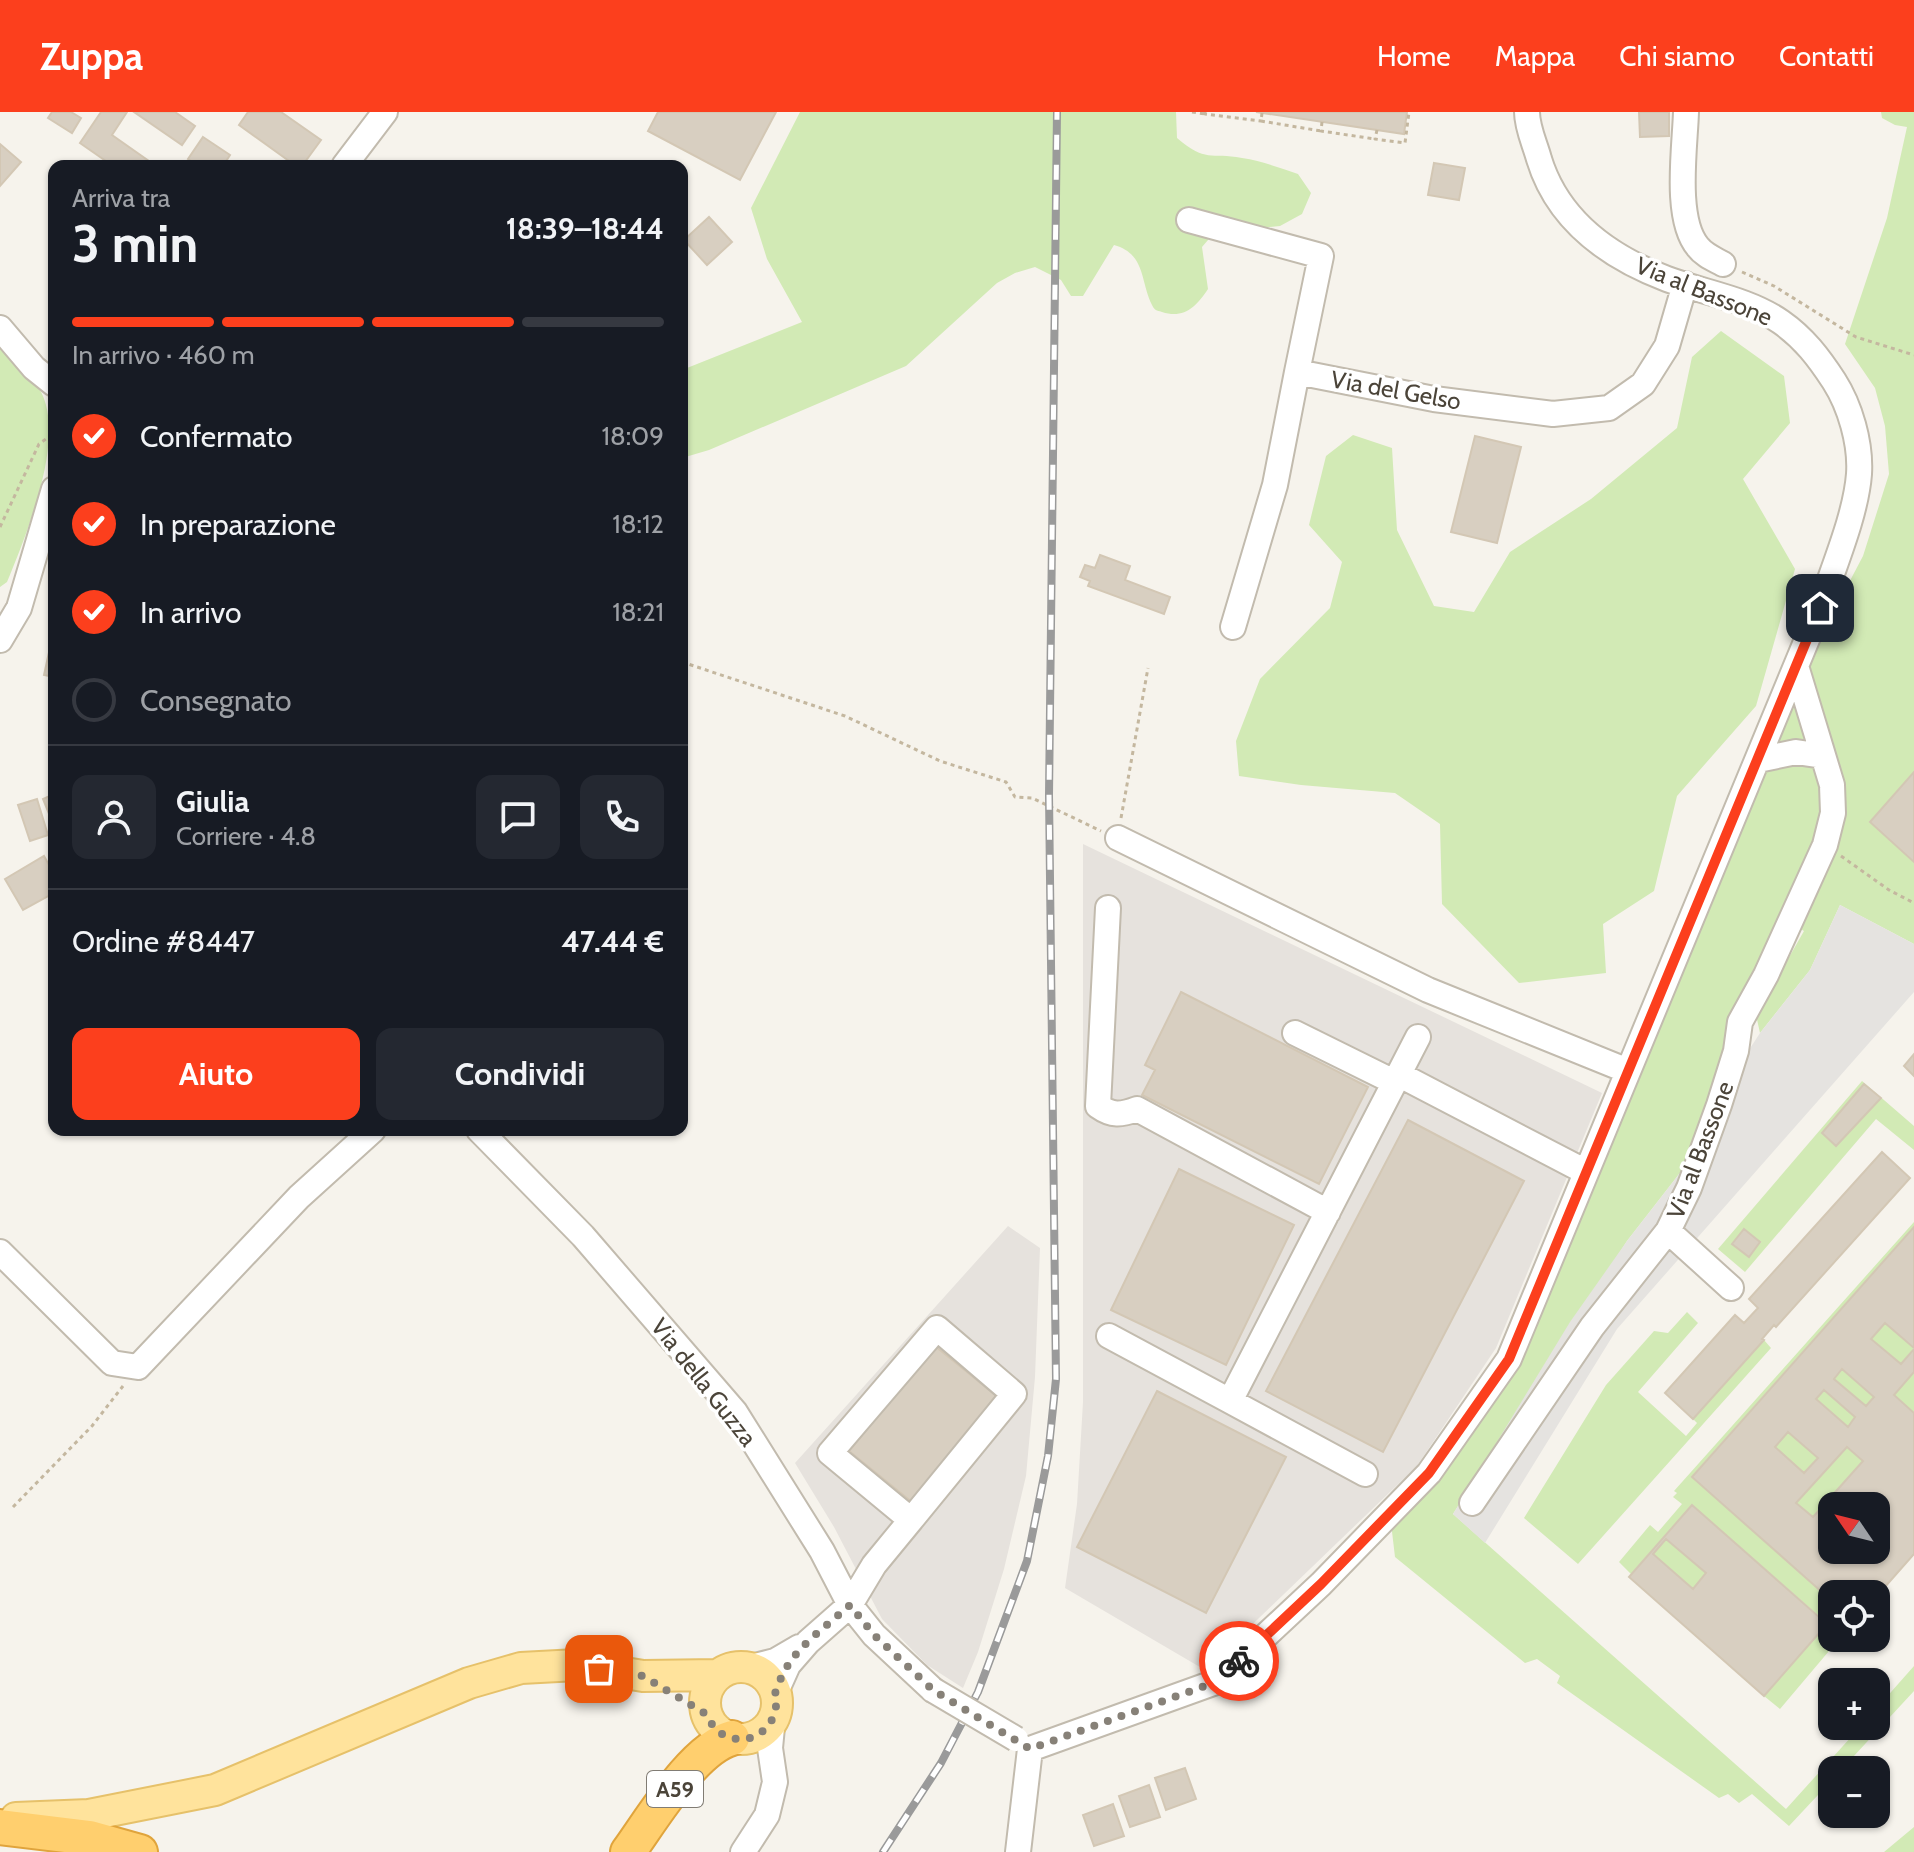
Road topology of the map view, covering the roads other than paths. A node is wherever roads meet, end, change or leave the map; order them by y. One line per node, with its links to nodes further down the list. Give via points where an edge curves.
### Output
1 (385, 112): 4 (street)
2 (1527, 112): 7 (street, Via al Bassone, via 1543,171 1568,216 1615,255)
3 (1686, 112): 6 (street, via 1683,199 1689,232 1697,246)
4 (349, 160)
5 (1189, 220): 9 (street, via 1321,256)
6 (1723, 264)
7 (1685, 284): 9 (street, Via del Gelso, via 1667,346 1643,384 1609,408 1553,414 1434,399); 14 (street, Via al Bassone, via 1779,320 1800,337 1843,396 1856,438 1855,501)
8 (0, 328): 10 (street)
9 (1297, 372): 12 (street, Via del Gelso, via 1275,485)
10 (48, 379)
11 (48, 509): 13 (street, via 19,608)
12 (1233, 627)
13 (0, 640)
14 (1796, 666): 15 (street, Via al Bassone); 16 (street, Via al Bassone)
15 (1823, 756): 16 (street, via 1796,752); 27 (street, Via al Bassone, via 1833,799 1825,845 1740,1022 1719,1105)
16 (1758, 760): 21 (street, Via al Bassone)
17 (1118, 838): 21 (street, via 1428,990)
18 (1108, 908): 26 (street, via 1098,1106 1109,1114 1137,1109)
19 (1295, 1033): 22 (street, via 1388,1079)
20 (1418, 1037): 22 (street)
21 (1628, 1071): 25 (street, Via al Bassone)
22 (1400, 1075): 25 (street); 26 (street)
23 (366, 1136): 28 (street, via 299,1197 138,1367 112,1363)
24 (485, 1136): 35 (street, Via della Guzza, via 583,1236 735,1412)
25 (1586, 1172): 43 (street, Via al Bassone, via 1509,1359 1429,1473 1321,1584 1216,1682)
26 (1328, 1212): 31 (street)
27 (1668, 1231): 29 (street); 33 (street, Via al Bassone, via 1592,1327)
28 (0, 1252)
29 (1731, 1288)
30 (1109, 1336): 31 (street)
31 (1230, 1401): 32 (street)
32 (1365, 1474)
33 (1472, 1503)
34 (911, 1520): 34 (street, via 830,1453 937,1328 1014,1394); 35 (street)
35 (850, 1605): 36 (street); 43 (street, Via della Guzza, bridge, via 933,1690)
36 (808, 1642): 37 (street, via 775,1661); 40 (street, via 788,1665)
37 (747, 1668): 38 (main road); 40 (main road, via 765,1677)
38 (718, 1675): 39 (main road); 41 (main road, via 706,1693)
39 (643, 1676): 41 (main road); 45 (main road, via 577,1665 521,1668 469,1683 215,1790 89,1815)
40 (774, 1706): 42 (main road, via 762,1732); 44 (street, via 770,1748)
41 (706, 1714): 42 (main road, via 716,1729)
42 (738, 1738): 44 (street); 48 (highway, A59, via 716,1744 696,1760)
43 (1023, 1744): 50 (street)
44 (775, 1782): 49 (street, via 767,1815)
45 (0, 1819)
46 (0, 1827): 47 (highway, via 90,1838)
47 (140, 1852)
48 (628, 1852)
49 (743, 1852)
50 (1018, 1852)

